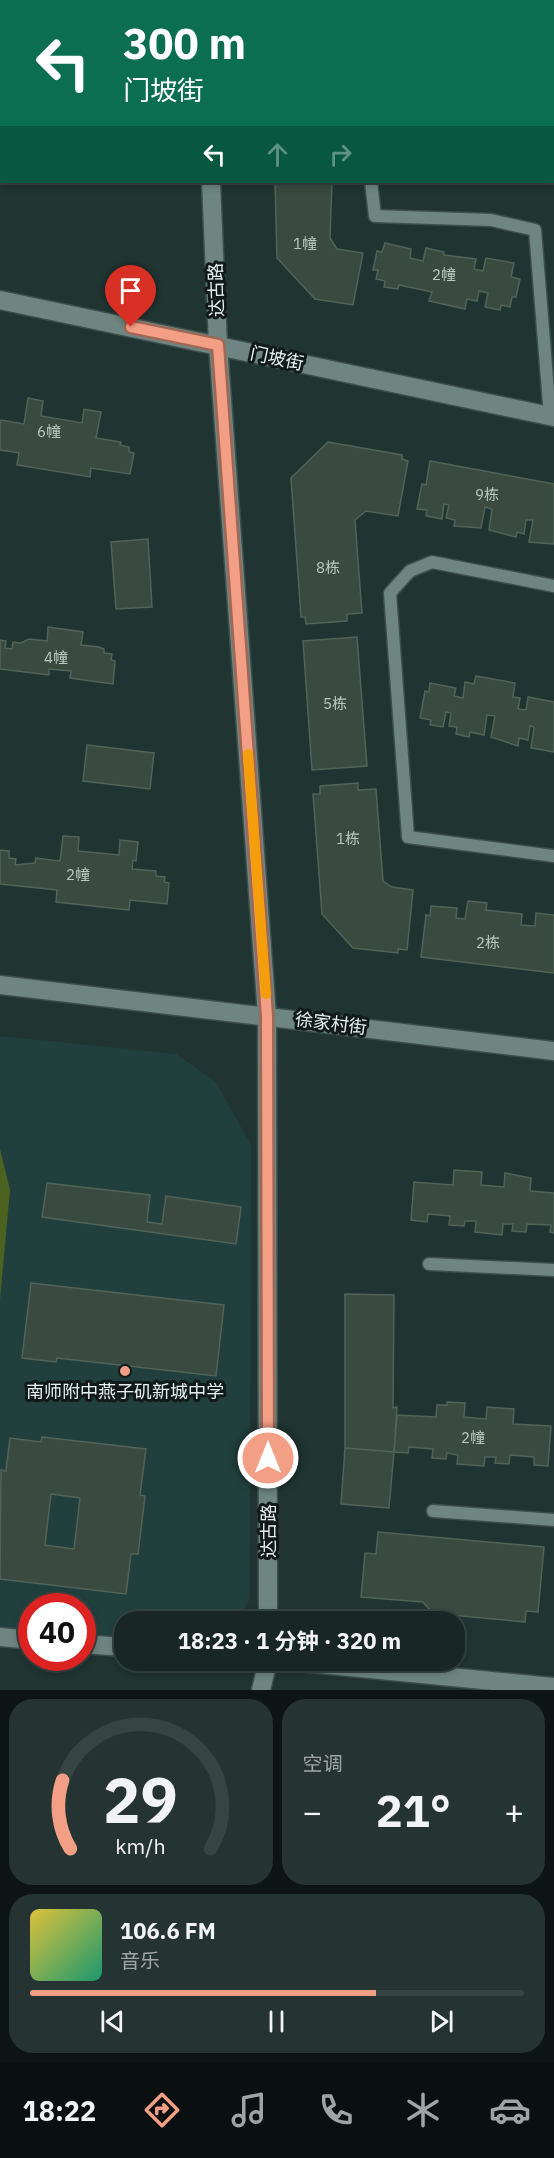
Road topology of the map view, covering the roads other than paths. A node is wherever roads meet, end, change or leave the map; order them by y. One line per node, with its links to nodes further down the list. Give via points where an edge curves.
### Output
1 (211, 183): 4 (street, 达古路)
2 (371, 183): 5 (lane, via 375,216 491,220 535,230)
3 (0, 300): 4 (street, 门坡街)
4 (218, 345): 5 (street, 门坡街); 9 (street, 达古路)
5 (552, 417)
6 (554, 586): 7 (lane, via 432,562 410,571 390,593 408,837)
7 (554, 856)
8 (0, 985): 9 (street, 徐家村街)
9 (267, 1016): 10 (street, 徐家村街); 15 (street, 达古路)
10 (554, 1051)
11 (429, 1264): 12 (lane)
12 (554, 1270)
13 (433, 1511): 14 (lane)
14 (554, 1520)
15 (268, 1611)
16 (0, 1637): 17 (street)
17 (18, 1639)
18 (96, 1645): 19 (street)
19 (114, 1646)
20 (265, 1671): 23 (street)
21 (386, 1671): 22 (street)
22 (543, 1687)
23 (261, 1690)

